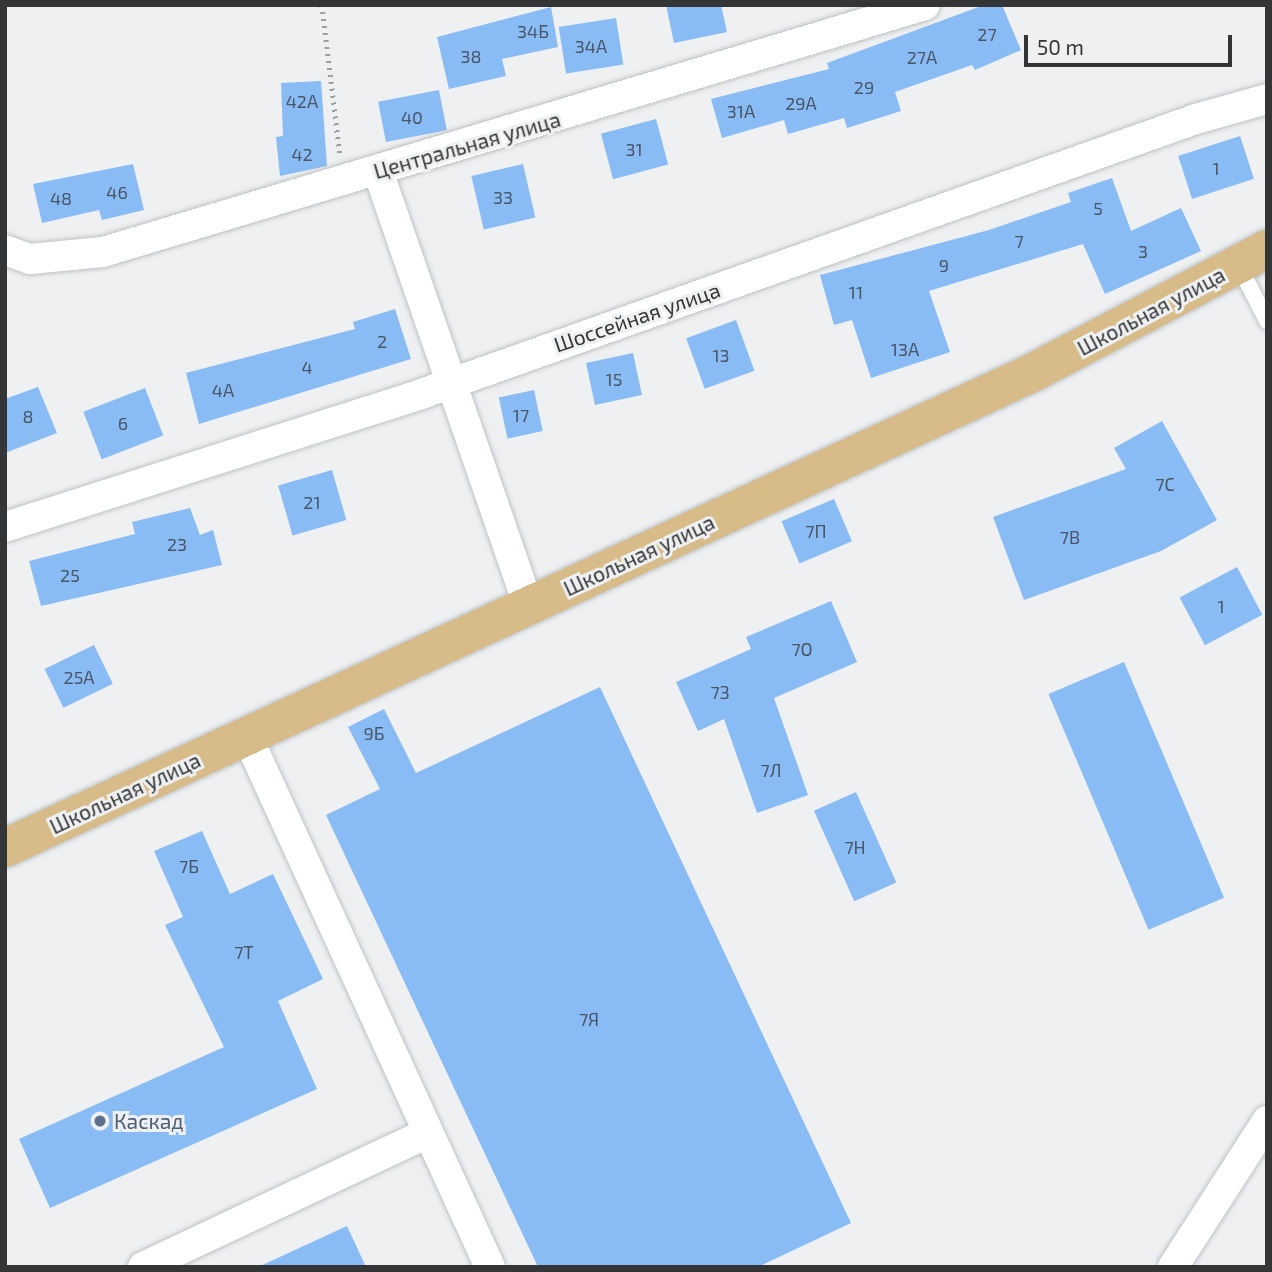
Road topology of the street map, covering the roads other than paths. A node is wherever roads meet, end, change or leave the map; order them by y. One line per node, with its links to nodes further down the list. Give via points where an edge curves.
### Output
1 (925, 5): 3 (street, Центральная улица)
2 (1267, 99): 7 (street, Шоссейная улица, via 1183,124)
3 (378, 171): 4 (street, Центральная улица, via 103,252 30,259); 7 (street)
4 (5, 250)
5 (1252, 257): 6 (lane); 9 (main road, Школьная улица, via 1032,373)
6 (1267, 321)
7 (450, 383): 8 (street, Шоссейная улица); 9 (street)
8 (5, 527)
9 (529, 606): 10 (main road, Школьная улица)
10 (247, 736): 11 (main road, Школьная улица); 13 (street)
11 (5, 848)
12 (1267, 1121): 16 (street)
13 (428, 1133): 14 (street); 15 (street)
14 (143, 1267)
15 (490, 1267)
16 (1173, 1267)

